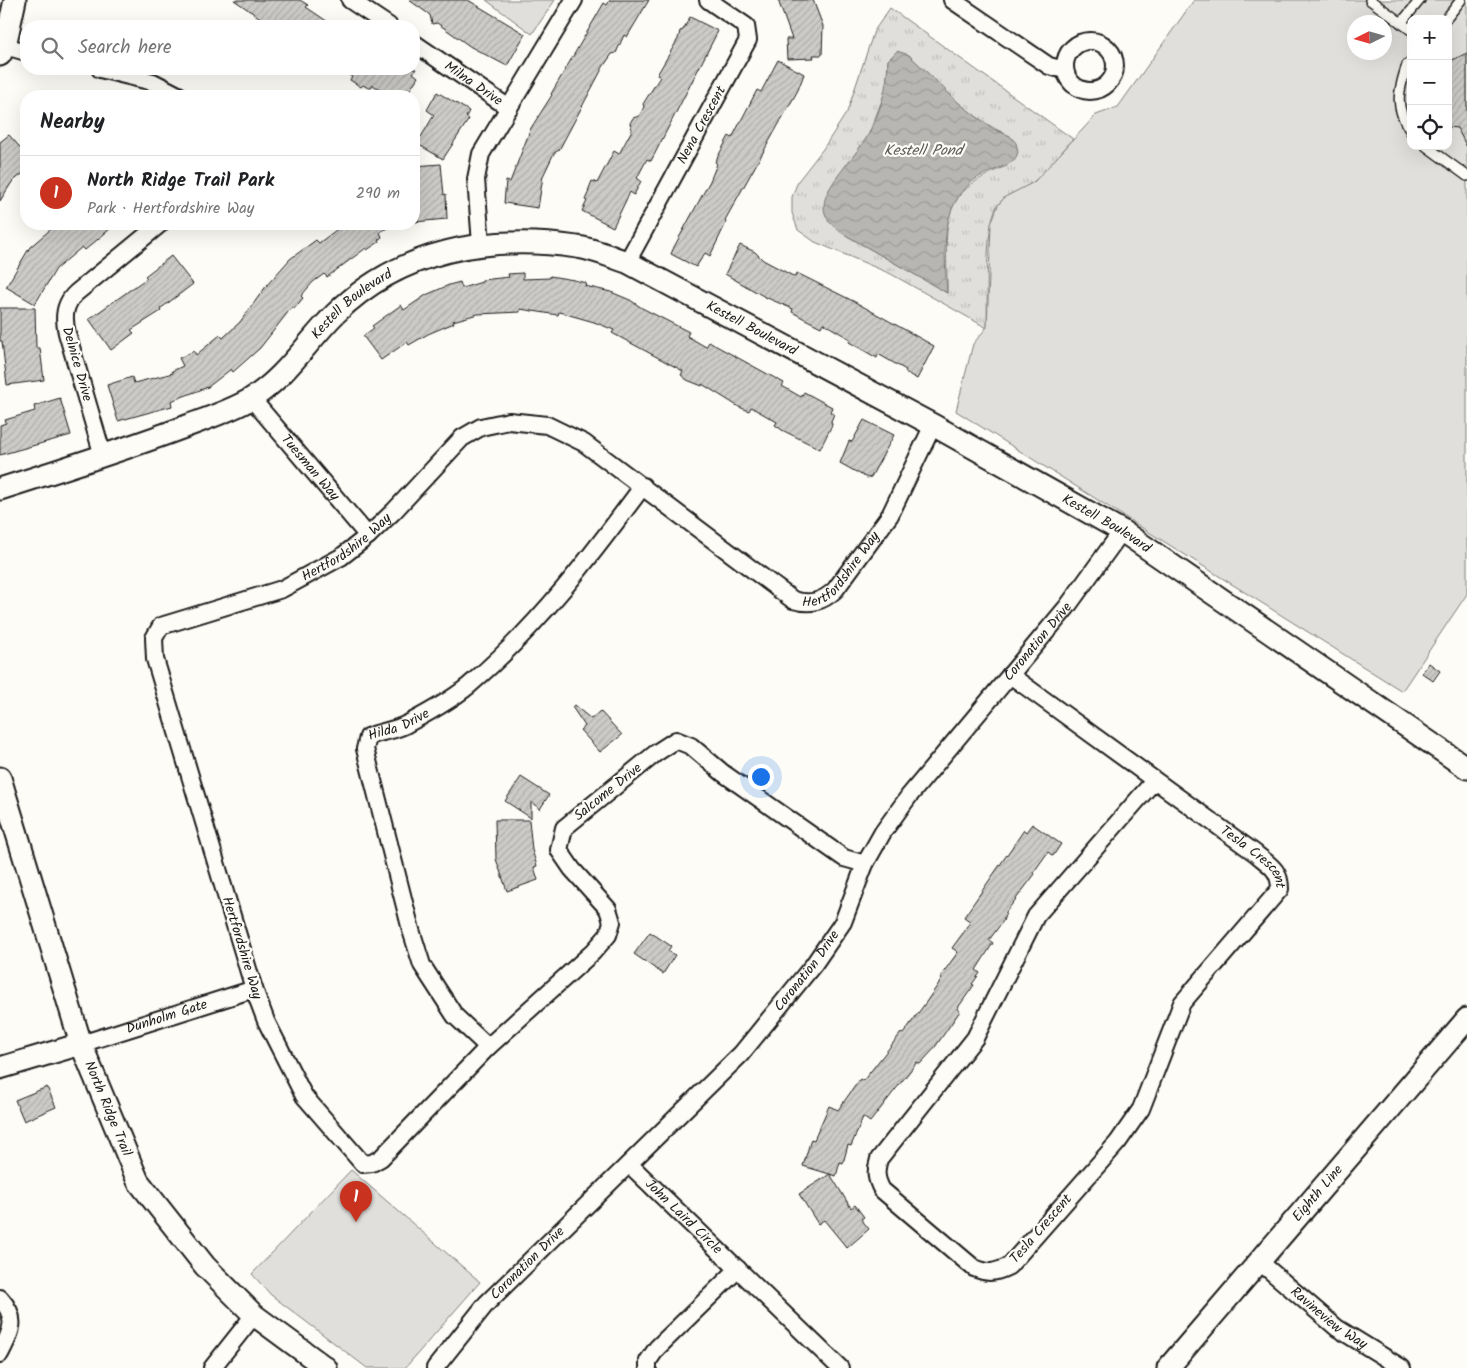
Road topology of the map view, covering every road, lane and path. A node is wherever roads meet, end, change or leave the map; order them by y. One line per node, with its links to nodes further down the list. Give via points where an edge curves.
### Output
1 (15, 0): 14 (street)
2 (350, 0): 10 (street)
3 (574, 0): 20 (street)
4 (708, 0): 26 (street, Nena Crescent, via 746,26 748,40)
5 (952, 0): 17 (street, via 1049,66)
6 (1370, 0): 11 (lane)
7 (1420, 0): 11 (lane)
8 (1461, 0): 9 (lane)
9 (1449, 15)
10 (380, 20)
11 (1401, 23): 12 (lane)
12 (1407, 27)
13 (420, 47): 20 (street, Milna Drive)
14 (2, 51): 15 (street)
15 (20, 52)
16 (1407, 65): 21 (lane, via 1398,98)
17 (1065, 70)
18 (124, 75): 19 (street, via 153,82)
19 (168, 90)
20 (509, 108): 25 (street, via 481,154 478,167 476,189)
21 (1407, 126)
22 (1431, 150): 23 (lane)
23 (1467, 176)
24 (153, 230): 29 (street, Delnice Drive, via 76,293 65,313 67,332)
25 (481, 244): 26 (street, Kestell Boulevard, via 532,243 578,247); 27 (street, Kestell Boulevard, via 426,256 359,294 336,313 270,384)
26 (627, 262): 28 (street, Kestell Boulevard)
27 (252, 398): 29 (street, Kestell Boulevard); 33 (street, Tuesman Way)
28 (933, 425): 30 (street, Hertfordshire Way, via 890,515 835,590 824,600 805,604 793,600); 32 (street, Kestell Boulevard)
29 (103, 456): 31 (street, Kestell Boulevard)
30 (643, 486): 33 (street, Hertfordshire Way, via 584,443 548,425 510,421 481,427 462,438); 42 (street, Hilda Drive, via 538,620 473,683 405,726 368,737 365,749 422,965 455,1016)
31 (0, 489)
32 (1122, 531): 34 (street, Coronation Drive, via 1067,607); 35 (street, Kestell Boulevard)
33 (368, 536): 39 (street, Hertfordshire Way, via 333,562 282,589 163,625 154,638 155,659)
34 (1010, 675): 37 (street, Tesla Crescent); 38 (street, Coronation Drive, via 909,796)
35 (1467, 768)
36 (0, 778): 41 (street, North Ridge Trail)
37 (1154, 781): 37 (street, Tesla Crescent, via 1036,916 975,1038 879,1159 876,1179 882,1190 974,1268 985,1272 997,1272 1009,1266 1118,1142 1142,1109 1182,1003 1280,889 1280,877 1274,869)
38 (865, 864): 42 (street, Salcome Drive, via 844,858 723,773 691,746 676,740 564,828 559,850 572,870 608,909 612,922 608,934 593,952); 45 (street, Coronation Drive, via 843,922 814,964 740,1054)
39 (254, 989): 41 (street, Dunholm Gate); 44 (street, Hertfordshire Way, via 266,1021 304,1096)
40 (1467, 1019): 46 (street, Eighth Line)
41 (81, 1044): 43 (street); 49 (street, North Ridge Trail, via 138,1181 205,1266)
42 (488, 1047): 44 (street, Salcome Drive, via 381,1158 372,1164)
43 (0, 1068)
44 (363, 1164)
45 (629, 1164): 47 (street, John Laird Circle); 53 (street, Coronation Drive, via 486,1304)
46 (1260, 1262): 56 (street, Eighth Line); 57 (street, Ravineview Way, via 1337,1328)
47 (738, 1269): 54 (street, via 656,1348 648,1361); 55 (street, John Laird Circle)
48 (0, 1298): 50 (street, via 12,1316 11,1331)
49 (254, 1315): 51 (street); 52 (street, North Ridge Trail)
50 (0, 1354)
51 (212, 1368)
52 (326, 1368)
53 (435, 1368)
54 (648, 1368)
55 (840, 1368)
56 (1168, 1368)
57 (1402, 1368)

